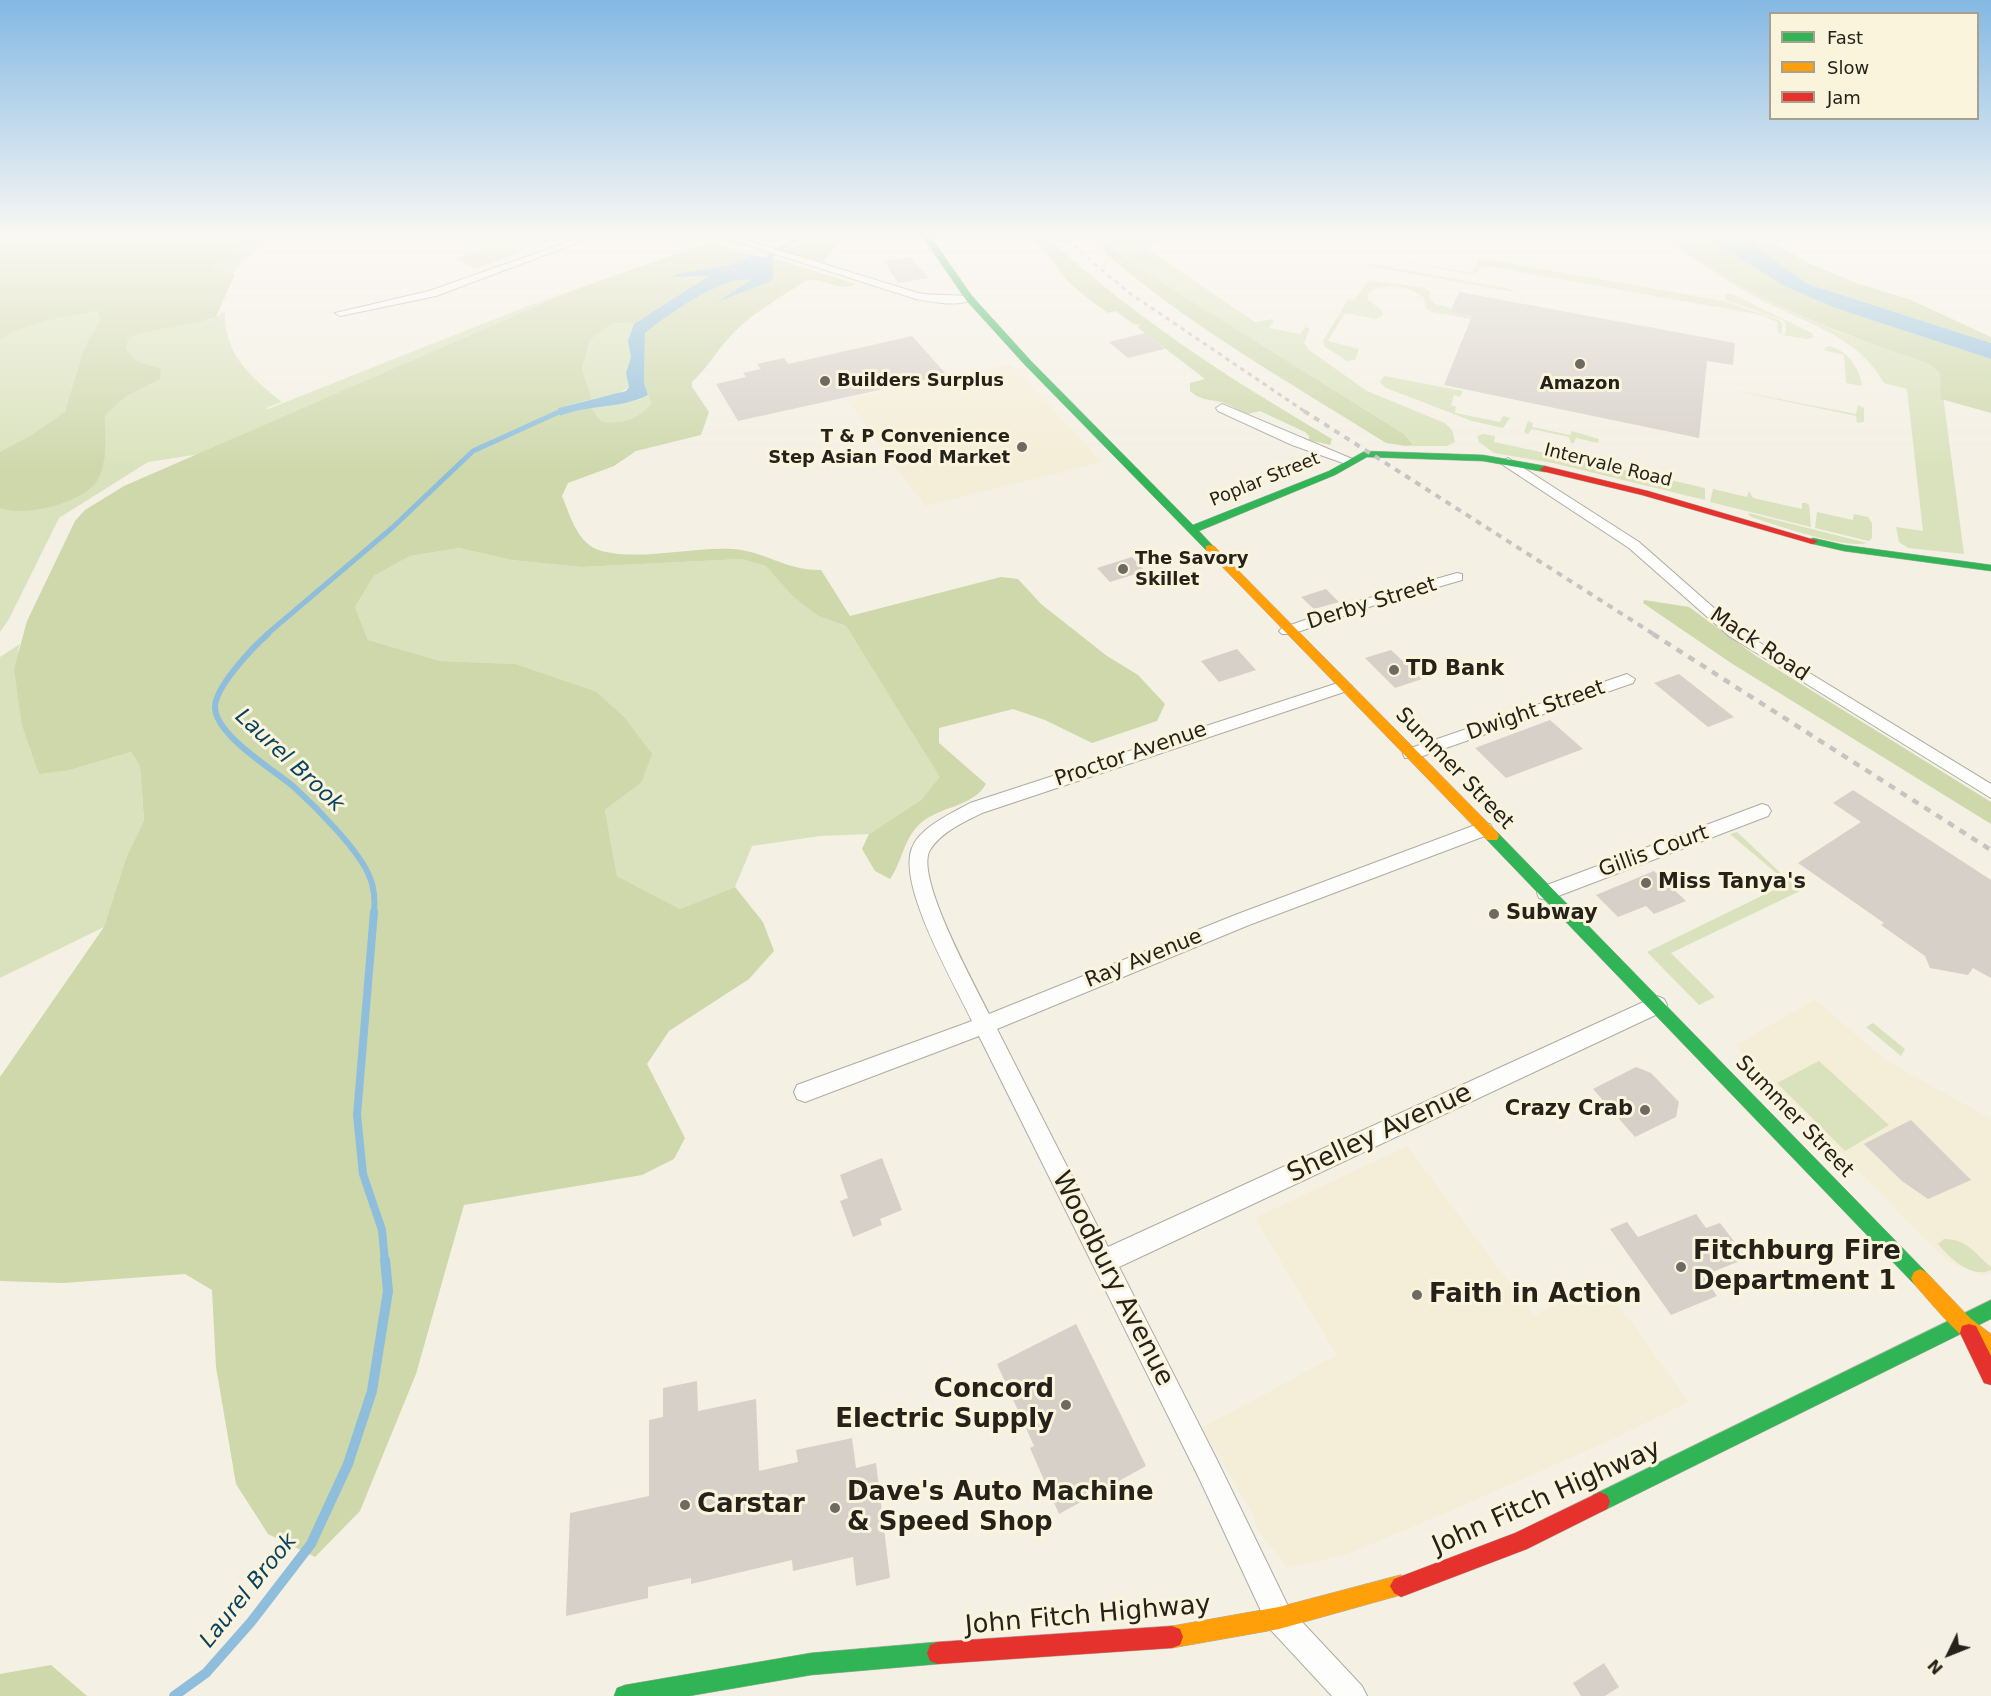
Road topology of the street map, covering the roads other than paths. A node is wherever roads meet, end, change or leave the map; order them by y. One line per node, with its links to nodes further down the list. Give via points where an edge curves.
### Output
1 (983, 313): 5 (main road, Summer Street)
2 (1222, 408): 3 (street, via 1296,442)
3 (1351, 461): 4 (main road, Intervale Road, via 1371,453); 5 (main road, Poplar Street, via 1332,473)
4 (1508, 462): 6 (main road, Intervale Road, via 1654,495 1844,548); 12 (street, Mack Road, via 1634,545 1734,633)
5 (1191, 530): 8 (main road, Summer Street)
6 (1991, 568)
7 (1457, 577): 8 (street, Derby Street)
8 (1287, 631): 10 (main road, Summer Street)
9 (1627, 679): 11 (street, Dwight Street)
10 (1344, 686): 11 (main road, Summer Street); 15 (street, Proctor Avenue, via 976,808 944,825)
11 (1411, 754): 14 (main road, Summer Street)
12 (1991, 792)
13 (1762, 811): 16 (street, Gillis Court)
14 (1484, 829): 16 (main road, Summer Street); 18 (street, Ray Avenue, via 1242,920)
15 (927, 842): 18 (street, Woodbury Avenue, via 920,849 917,872 927,905)
16 (1546, 893): 17 (main road, Summer Street)
17 (1657, 1005): 20 (street, Shelley Avenue); 23 (main road, Summer Street)
18 (984, 1025): 19 (street, Ray Avenue); 20 (street, Woodbury Avenue)
19 (805, 1092)
20 (1103, 1262): 26 (street, Woodbury Avenue)
21 (1991, 1309): 23 (main road, John Fitch Highway)
22 (1991, 1319): 23 (main road, John Fitch Highway)
23 (1964, 1324): 24 (main road, Summer Street); 25 (main road, Summer Street); 26 (main road, John Fitch Highway, via 1520,1542 1391,1590)
24 (1991, 1346)
25 (1991, 1376)
26 (1279, 1618): 27 (main road, John Fitch Highway, via 1179,1637 811,1665); 28 (street, Woodbury Avenue)
27 (625, 1696)
28 (1352, 1696)

